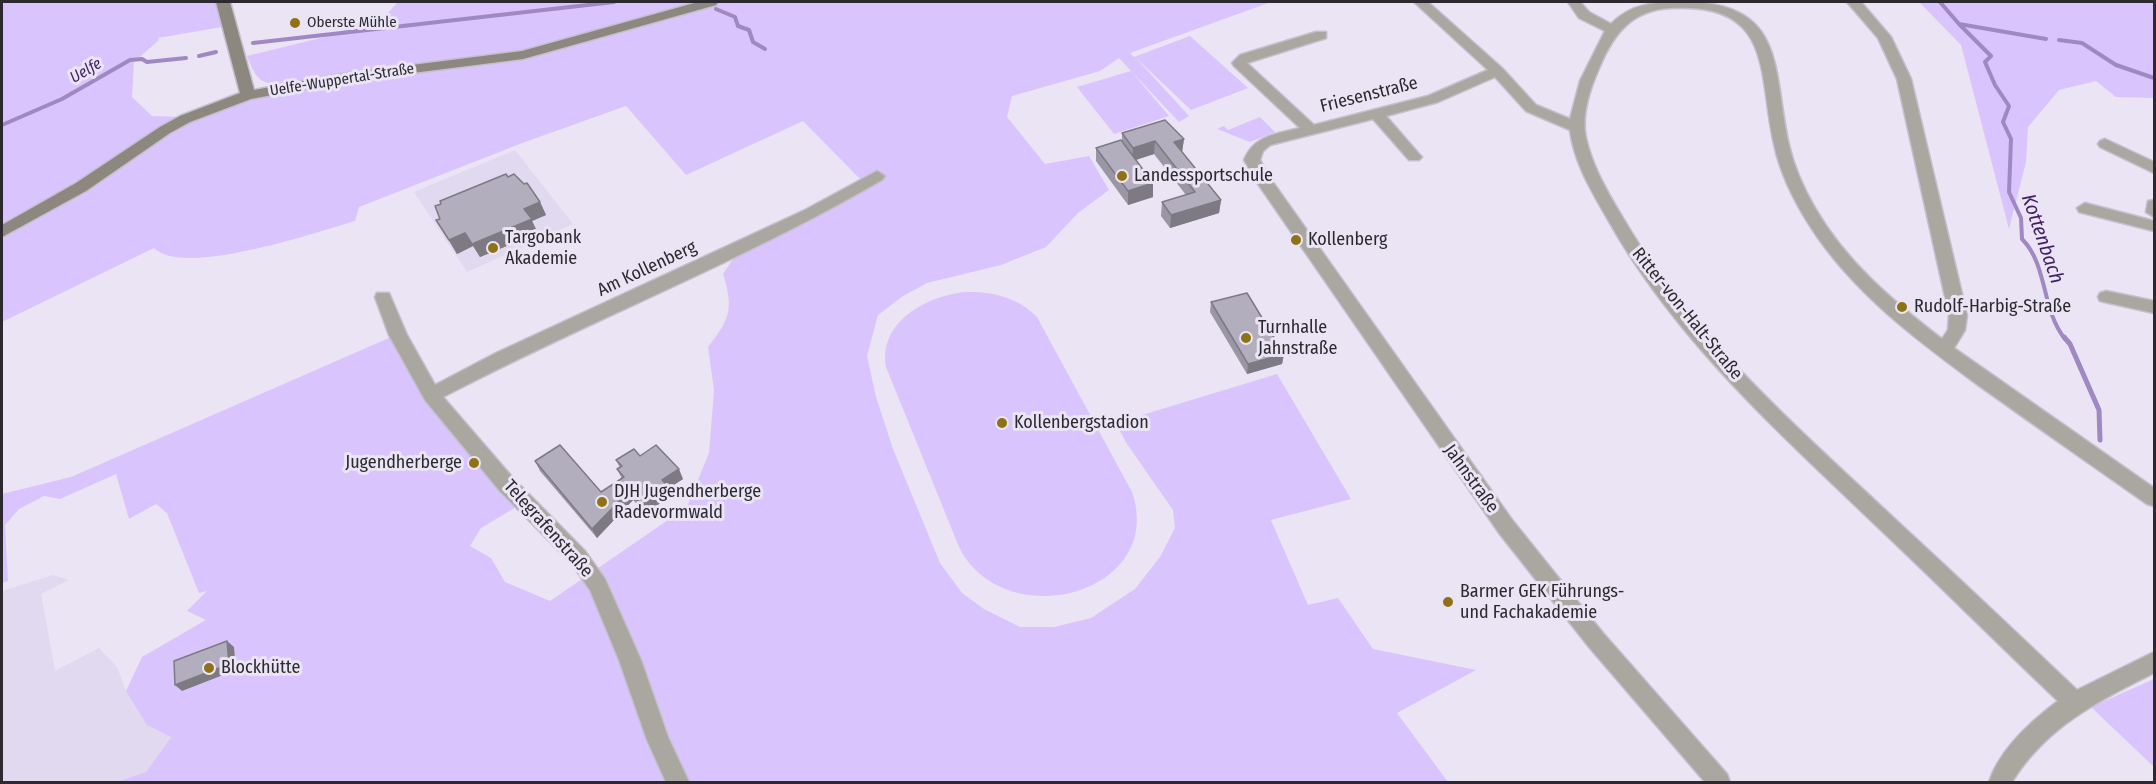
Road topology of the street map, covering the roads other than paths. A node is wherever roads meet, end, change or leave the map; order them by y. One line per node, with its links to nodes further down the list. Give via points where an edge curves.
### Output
1 (223, 2): 10 (main road)
2 (711, 2): 10 (main road, Uelfe-Wuppertal-Straße, via 523,55 340,78)
3 (1421, 2): 9 (street)
4 (1574, 2): 7 (street, via 1584,15)
5 (1688, 2): 7 (street, via 1643,8); 27 (street, via 1739,19 1764,43 1783,150 1805,205 1849,266)
6 (1854, 2): 27 (street, via 1884,37 1904,79 1958,315 1959,328 1953,341)
7 (1611, 29): 12 (street, Ritter-von-Halt-Straße, via 1591,70)
8 (1321, 35): 13 (street, via 1239,63)
9 (1497, 70): 11 (street, Friesenstraße, via 1432,99); 12 (street, via 1532,108)
10 (248, 95): 23 (main road, Uelfe-Wuppertal-Straße, via 165,130 81,187)
11 (1377, 114): 13 (street, Friesenstraße); 16 (street)
12 (1576, 128): 31 (street, Ritter-von-Halt-Straße, via 1586,165 1622,233 1702,338 1768,409)
13 (1311, 130): 15 (street, Friesenstraße, via 1265,142)
14 (2105, 144): 17 (street)
15 (1252, 155): 33 (street, Jahnstraße, via 1253,165 1263,180 1500,519 1596,640)
16 (1414, 157)
17 (2154, 168)
18 (877, 176): 28 (street, Am Kollenberg, via 811,214 502,358)
19 (2154, 205): 21 (street)
20 (2085, 208): 22 (street)
21 (2154, 212)
22 (2154, 226)
23 (2, 232)
24 (383, 297): 28 (street, Telegrafenstraße, via 398,335)
25 (2106, 297): 26 (street)
26 (2154, 307)
27 (1942, 349): 29 (street)
28 (431, 396): 32 (street, Telegrafenstraße, via 498,475 590,571)
29 (2154, 498)
30 (2154, 662): 31 (street)
31 (2075, 703): 34 (street, via 2033,734 2014,755)
32 (678, 783)
33 (1719, 783)
34 (2000, 783)

